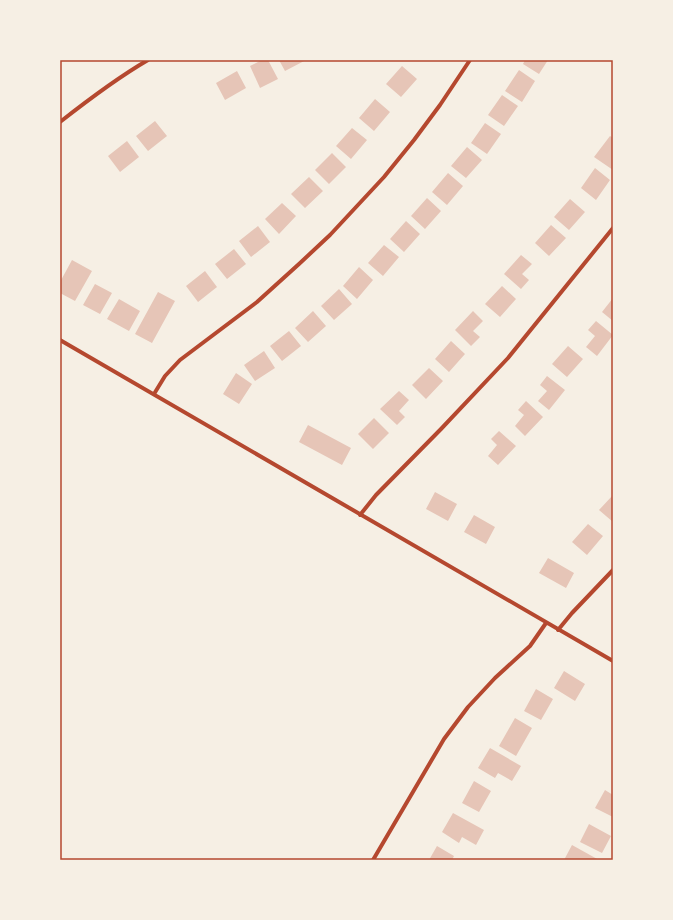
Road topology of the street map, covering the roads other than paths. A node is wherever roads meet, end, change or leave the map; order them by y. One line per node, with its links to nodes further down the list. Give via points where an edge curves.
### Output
1 (148, 60): 3 (street, via 130,70)
2 (470, 60): 6 (street, via 414,140 384,177 330,235 257,302 180,360 165,376)
3 (60, 122)
4 (613, 228): 7 (street, via 508,358 376,495)
5 (60, 340): 6 (street)
6 (154, 394): 7 (street)
7 (360, 515): 9 (street)
8 (613, 570): 10 (street)
9 (546, 623): 10 (street); 12 (street, via 530,646 489,684 444,739)
10 (558, 630): 11 (street)
11 (613, 661)
12 (374, 860)

